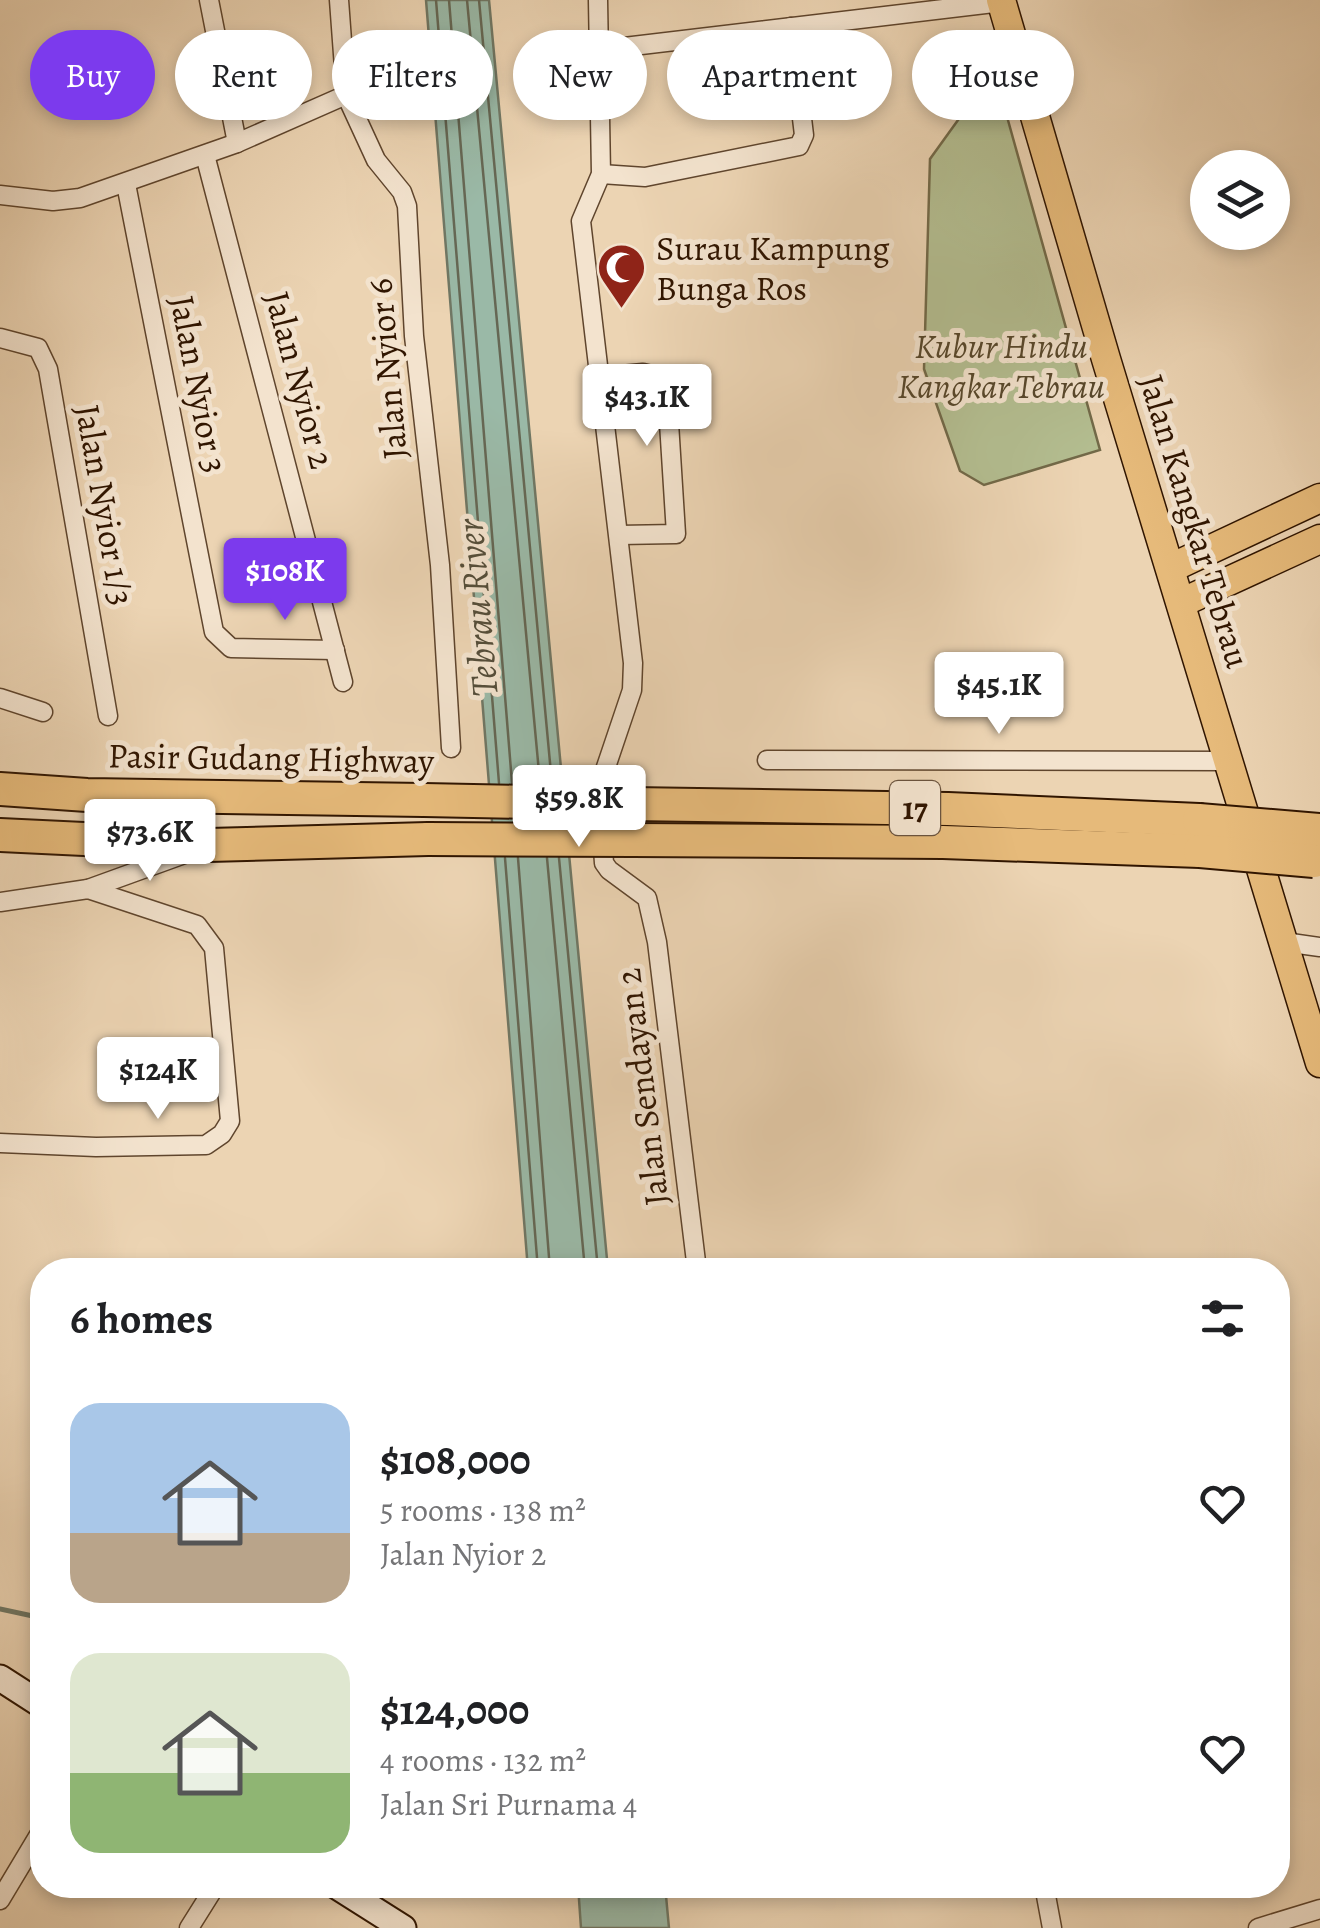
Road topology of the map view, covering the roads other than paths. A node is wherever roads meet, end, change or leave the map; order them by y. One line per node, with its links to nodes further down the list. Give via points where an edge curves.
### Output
1 (209, 0): 13 (street)
2 (339, 0): 7 (street, Jalan Nyior 6)
3 (598, 0): 8 (street)
4 (1002, 1): 5 (street); 21 (main road, Jalan Kangkar Tebrau)
5 (913, 7): 6 (street)
6 (792, 27): 9 (street); 15 (street, via 804,135 798,146 644,177)
7 (341, 30)
8 (599, 30)
9 (647, 44)
10 (332, 100): 13 (street)
11 (358, 120): 34 (street, Jalan Nyior 6, via 407,206)
12 (600, 120): 15 (street)
13 (237, 143): 14 (street)
14 (205, 154): 16 (street); 28 (street, Jalan Nyior 2)
15 (601, 174): 19 (street, via 580,221)
16 (126, 184): 17 (street, via 66,201); 28 (street, Jalan Nyior 3, via 214,632 231,648)
17 (0, 195)
18 (0, 338): 33 (street, Jalan Nyior 1/3, via 38,348 48,369)
19 (599, 377): 22 (street); 22 (street, via 643,373 656,376 666,391 676,534)
20 (1320, 498): 24 (main road)
21 (1154, 514): 24 (main road, via 1176,538); 25 (main road, Jalan Kangkar Tebrau)
22 (619, 535): 48 (street, Jalan Sendayan 2, via 632,690 605,770 604,862 647,898)
23 (1320, 539): 26 (main road)
24 (1218, 549): 25 (main road)
25 (1170, 568): 27 (main road, Jalan Kangkar Tebrau)
26 (1228, 581): 27 (main road); 29 (main road, via 1205,624)
27 (1181, 603): 29 (main road, Jalan Kangkar Tebrau)
28 (336, 650): 30 (street, Jalan Nyior 2)
29 (1203, 673): 36 (main road, Jalan Kangkar Tebrau)
30 (343, 682)
31 (0, 698): 32 (street)
32 (42, 712)
33 (108, 716)
34 (451, 748)
35 (767, 760): 36 (street)
36 (1230, 761): 44 (main road, Jalan Kangkar Tebrau)
37 (0, 789): 39 (highway, Pasir Gudang Highway / 17, bridge, via 948,809)
38 (0, 836): 40 (highway, Pasir Gudang Highway / 17)
39 (1199, 836): 40 (highway, Pasir Gudang Highway / 17, bridge); 41 (highway, Pasir Gudang Highway / 17, bridge)
40 (209, 845): 42 (street)
41 (1318, 846)
42 (88, 889): 43 (street); 47 (street, via 197,925 214,948 230,1121 206,1145)
43 (0, 902)
44 (1284, 942): 45 (street); 46 (main road, Jalan Kangkar Tebrau)
45 (1320, 947)
46 (1320, 1063)
47 (0, 1144)
48 (696, 1258)
49 (0, 1678): 50 (street)
50 (30, 1697)
51 (30, 1850): 55 (street)
52 (208, 1898): 57 (street)
53 (356, 1898): 58 (street)
54 (1046, 1898): 59 (street)
55 (0, 1900)
56 (1320, 1909): 60 (street)
57 (189, 1928)
58 (403, 1928)
59 (1052, 1928)
60 (1258, 1928)

